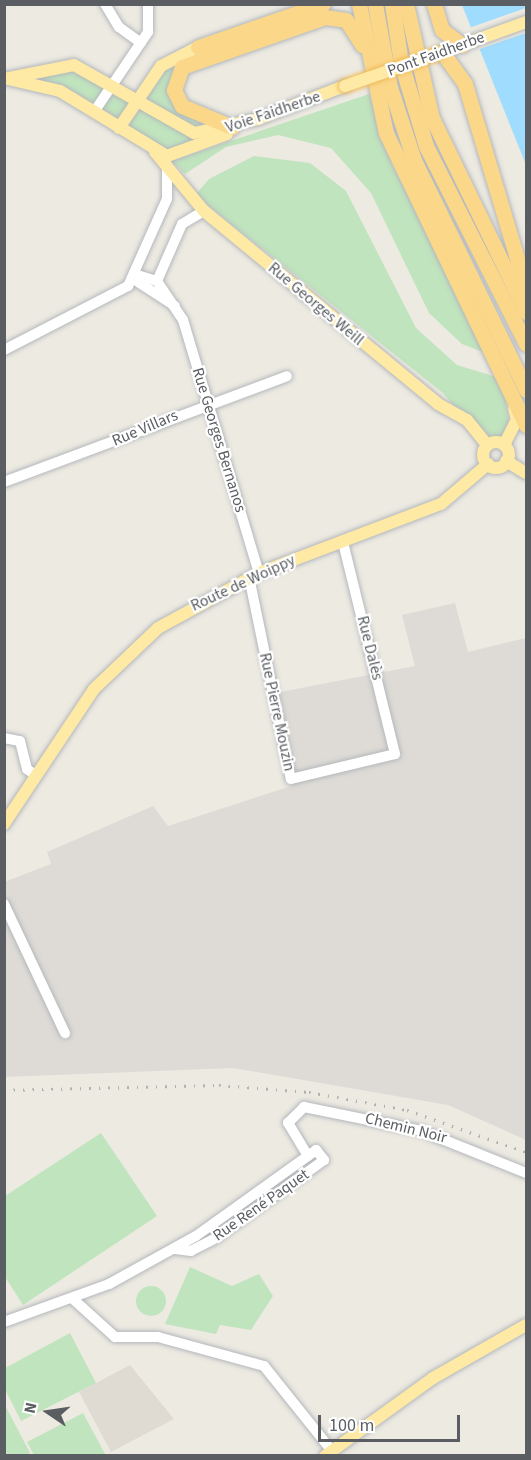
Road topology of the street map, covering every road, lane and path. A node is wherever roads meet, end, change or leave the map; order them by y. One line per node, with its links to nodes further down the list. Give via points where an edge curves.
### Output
1 (105, 4): 10 (street, via 119,27)
2 (148, 4): 10 (street, via 148,33)
3 (323, 4): 12 (highway)
4 (359, 4): 13 (highway)
5 (375, 4): 35 (highway, via 390,87 414,160)
6 (392, 4): 31 (highway, via 401,63 426,146)
7 (406, 4): 30 (highway, via 432,118)
8 (434, 4): 11 (highway, via 442,30)
9 (526, 22): 11 (main road, Pont Faidherbe)
10 (141, 43): 16 (street)
11 (462, 45): 14 (main road, Pont Faidherbe)
12 (198, 47): 18 (main road, via 161,66)
13 (365, 50): 21 (highway, via 346,20 326,16 182,67 174,90 182,106); 34 (highway, via 399,165)
14 (440, 53): 17 (main road, Pont Faidherbe, bridge); 28 (highway, via 465,84)
15 (5, 79): 16 (main road, Voie Faidherbe, via 74,64); 19 (main road, Rue Georges Weill, via 43,85)
16 (112, 85): 18 (main road, Voie Faidherbe); 19 (street)
17 (345, 86): 20 (main road, Voie Faidherbe)
18 (136, 101): 21 (main road, Voie Faidherbe, via 185,132); 22 (main road)
19 (94, 112): 22 (main road, Rue Georges Weill)
20 (258, 119): 21 (main road, Voie Faidherbe); 23 (main road, via 172,156)
21 (232, 127)
22 (119, 128): 23 (main road, Rue Georges Weill)
23 (155, 152): 24 (main road, Rue Georges Weill)
24 (166, 164): 25 (main road, Rue Georges Weill); 26 (street, via 167,199)
25 (204, 211): 27 (street, via 182,224); 38 (main road, Rue Georges Weill, via 438,404 466,420)
26 (133, 276): 27 (street); 29 (street); 32 (street, via 122,291)
27 (157, 281): 29 (street, Rue Georges Bernanos)
28 (526, 288)
29 (177, 307): 36 (street, Rue Georges Bernanos)
30 (526, 312)
31 (526, 344)
32 (4, 350)
33 (286, 376): 36 (street, Rue Villars)
34 (510, 386): 37 (highway); 39 (main road, via 517,420)
35 (526, 390)
36 (208, 402): 43 (street, Rue Villars); 45 (street, Rue Georges Bernanos)
37 (526, 426)
38 (487, 445): 39 (main road); 41 (main road, via 483,453)
39 (504, 445): 40 (main road)
40 (506, 461): 41 (main road, via 498,467); 42 (main road)
41 (488, 464): 44 (main road, Route de Woippy, via 441,504)
42 (526, 473)
43 (4, 482)
44 (344, 542): 45 (main road, Route de Woippy); 47 (street, Rue Dalès)
45 (254, 575): 47 (street, Rue Pierre Mouzin, via 291,779); 48 (main road, Route de Woippy, via 180,613 141,643 94,689)
46 (4, 738): 48 (street, via 20,741 27,769)
47 (395, 754)
48 (35, 775): 49 (main road, Route de Woippy)
49 (4, 824)
50 (4, 904): 51 (street)
51 (65, 1034)
52 (288, 1123): 53 (street, Rue René Paquet); 54 (street, Chemin Noir, via 304,1107 388,1122 457,1142)
53 (308, 1156): 55 (street, Rue René Paquet); 55 (street, Rue René Paquet, via 316,1150 324,1160 216,1238 191,1251)
54 (526, 1173)
55 (175, 1249): 56 (street, Rue René Paquet)
56 (73, 1299): 57 (street, Rue René Paquet); 59 (street, via 115,1337 158,1337 264,1366)
57 (4, 1322)
58 (526, 1325): 59 (main road, via 438,1374)
59 (329, 1453)

